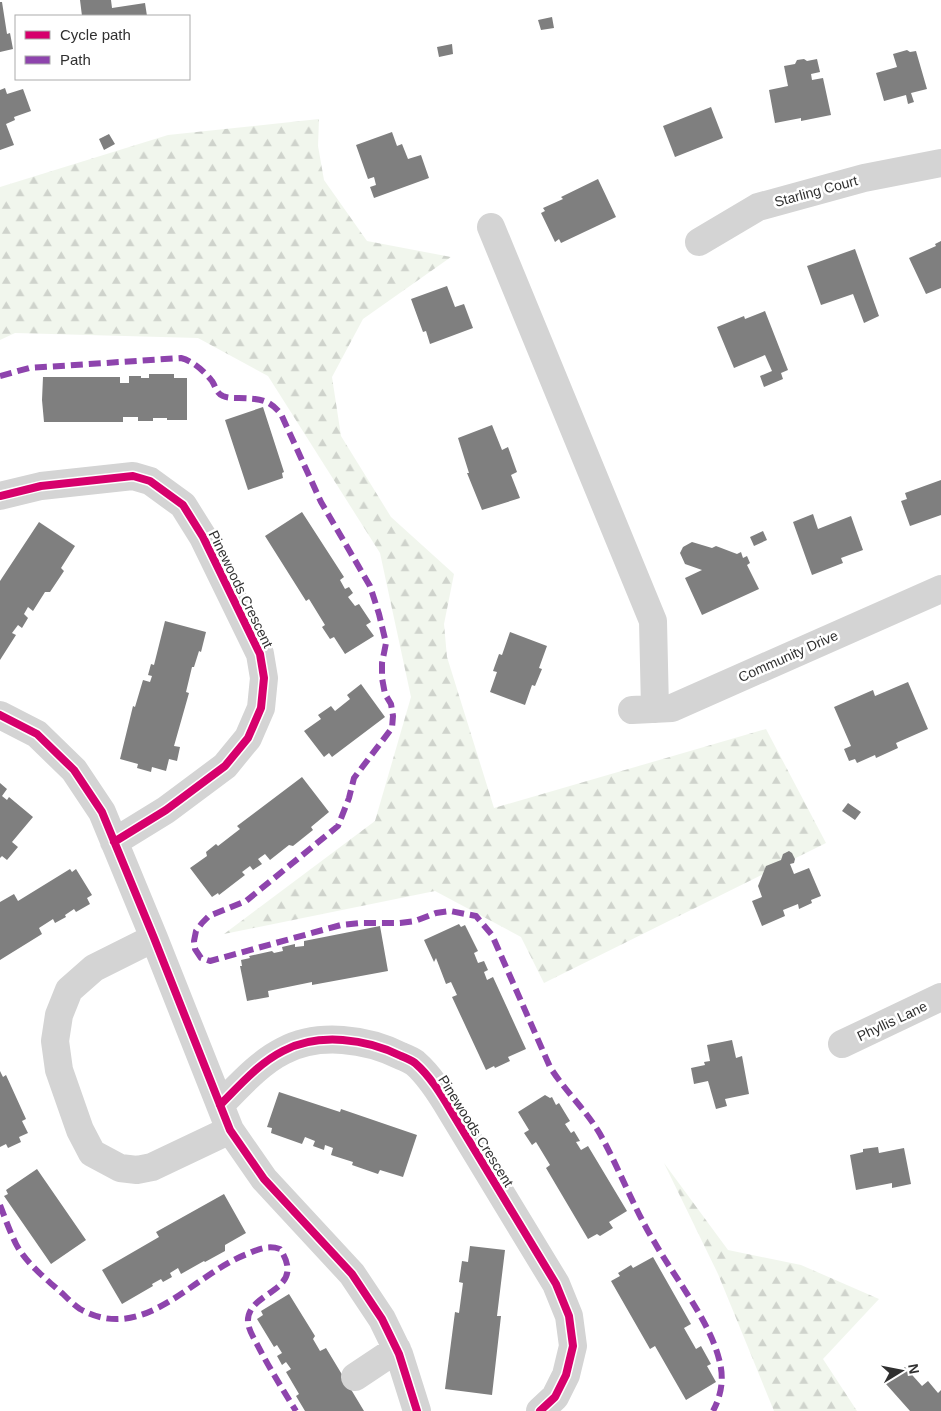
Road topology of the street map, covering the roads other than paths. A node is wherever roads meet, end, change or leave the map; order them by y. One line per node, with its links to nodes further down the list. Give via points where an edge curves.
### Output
1 (941, 164): 3 (street, Starling Court, via 864,178 758,206)
2 (491, 227): 5 (street, Community Drive, via 653,620 644,710 672,708)
3 (699, 242)
4 (0, 496): 7 (street, Pinewoods Crescent, via 41,486 133,476 150,480 184,505 260,654 264,678 261,708 248,738 226,766 166,810)
5 (941, 589)
6 (0, 715): 7 (street, via 37,734 74,770 102,812)
7 (114, 842): 8 (street)
8 (154, 938): 11 (street); 12 (street, via 94,968 70,990 59,1015 55,1041 58,1070 80,1130 92,1153 120,1168 138,1170 160,1164)
9 (941, 997): 10 (street, Phyllis Lane)
10 (842, 1044)
11 (220, 1105): 12 (street); 16 (street, Pinewoods Crescent, via 262,1065 284,1050 314,1041 356,1041 392,1051 414,1062 435,1084 556,1284 569,1316 572,1346 566,1375 555,1397)
12 (230, 1130): 13 (street, via 264,1179 352,1274 382,1319)
13 (397, 1349): 14 (street); 15 (street)
14 (355, 1377)
15 (417, 1411)
16 (540, 1411)

